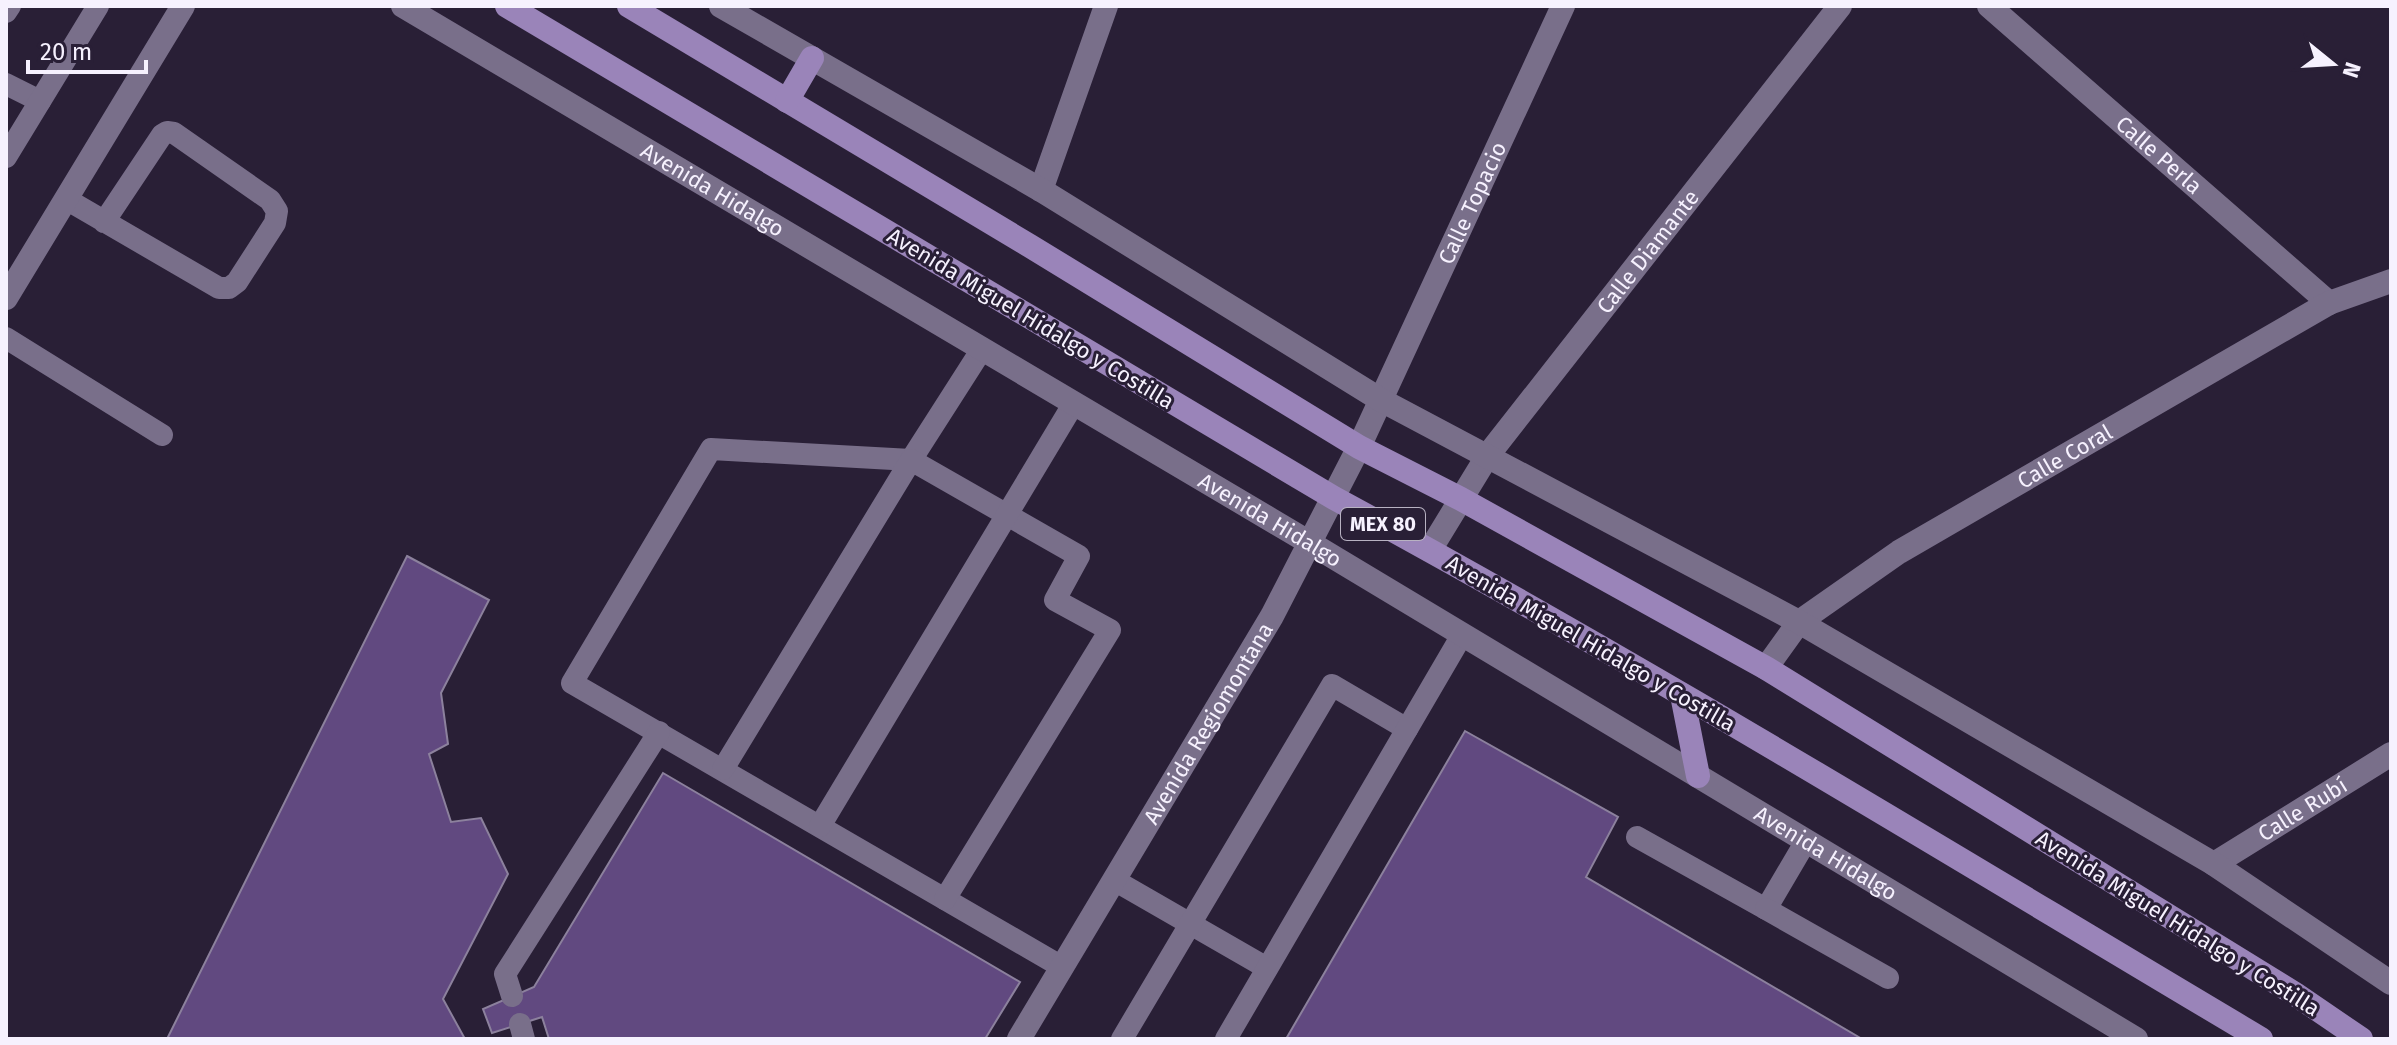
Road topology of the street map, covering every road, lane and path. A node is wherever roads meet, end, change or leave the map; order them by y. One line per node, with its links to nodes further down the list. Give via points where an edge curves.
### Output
1 (10, 6): 12 (lane)
2 (98, 6): 15 (lane)
3 (183, 6): 19 (street)
4 (403, 6): 25 (street, Avenida Hidalgo)
5 (507, 6): 32 (main road, Avenida Miguel Hidalgo y Costilla / MEX 80)
6 (629, 6): 16 (main road, Avenida Miguel Hidalgo y Costilla / MEX 80)
7 (721, 6): 13 (street)
8 (1106, 6): 18 (street)
9 (1563, 6): 26 (street, Calle Topacio)
10 (1840, 6): 30 (street, Calle Diamante)
11 (1989, 6): 23 (street, Calle Perla)
12 (6, 12)
13 (812, 58): 16 (main road); 18 (street)
14 (6, 84): 15 (lane)
15 (40, 101): 17 (lane)
16 (787, 101): 29 (main road, Avenida Miguel Hidalgo y Costilla / MEX 80)
17 (6, 157)
18 (1041, 190): 26 (street)
19 (66, 199): 20 (lane); 22 (street)
20 (104, 222): 20 (lane, via 219,288 229,288 275,223 277,211 270,200 167,132)
21 (2391, 281): 23 (street, Calle Coral)
22 (6, 298)
23 (2329, 303): 37 (street, Calle Coral, via 1899,552)
24 (6, 338): 28 (lane)
25 (982, 349): 27 (street, Avenida Hidalgo); 31 (lane)
26 (1381, 400): 29 (street, Avenida Regiomontana); 30 (street)
27 (1074, 403): 34 (lane); 35 (street, Avenida Hidalgo)
28 (162, 435)
29 (1359, 447): 32 (street, Avenida Regiomontana); 33 (main road, Avenida Miguel Hidalgo y Costilla / MEX 80)
30 (1488, 455): 33 (street, Calle Diamante); 37 (street)
31 (911, 460): 34 (lane); 42 (lane, via 711,449 572,683); 44 (lane)
32 (1334, 498): 35 (street, Avenida Regiomontana); 36 (main road, Avenida Miguel Hidalgo y Costilla / MEX 80)
33 (1461, 499): 36 (street, Calle Diamante); 39 (main road, Avenida Miguel Hidalgo y Costilla / MEX 80)
34 (1007, 514): 46 (lane); 51 (lane, via 1079,556 1055,600 1110,630)
35 (1310, 543): 38 (street, Avenida Hidalgo); 50 (street, Avenida Regiomontana)
36 (1430, 550): 40 (main road, Avenida Miguel Hidalgo y Costilla / MEX 80)
37 (1799, 622): 39 (street, Calle Coral); 49 (street)
38 (1462, 635): 41 (lane); 45 (street, Avenida Hidalgo)
39 (1766, 668): 64 (main road, Avenida Miguel Hidalgo y Costilla / MEX 80)
40 (1682, 695): 45 (main road); 63 (main road, Avenida Miguel Hidalgo y Costilla / MEX 80)
41 (1407, 729): 53 (lane, via 1332,685); 55 (lane)
42 (659, 732): 44 (lane); 58 (lane, via 505,974)
43 (2391, 754): 49 (street, Calle Rubí)
44 (723, 769): 46 (lane)
45 (1698, 776): 48 (street, Avenida Hidalgo)
46 (820, 826): 51 (lane)
47 (1637, 837): 52 (lane)
48 (1806, 841): 52 (lane); 62 (street, Avenida Hidalgo)
49 (2214, 864): 57 (street)
50 (1114, 880): 53 (lane); 54 (street, Avenida Regiomontana)
51 (945, 899): 54 (lane)
52 (1766, 909): 56 (lane)
53 (1190, 924): 55 (lane); 60 (lane)
54 (1062, 967): 59 (street, Avenida Regiomontana)
55 (1267, 968): 61 (lane)
56 (1888, 978)
57 (2391, 983)
58 (512, 996)
59 (1019, 1039)
60 (1122, 1039)
61 (1226, 1039)
62 (2136, 1039)
63 (2261, 1039)
64 (2361, 1039)

